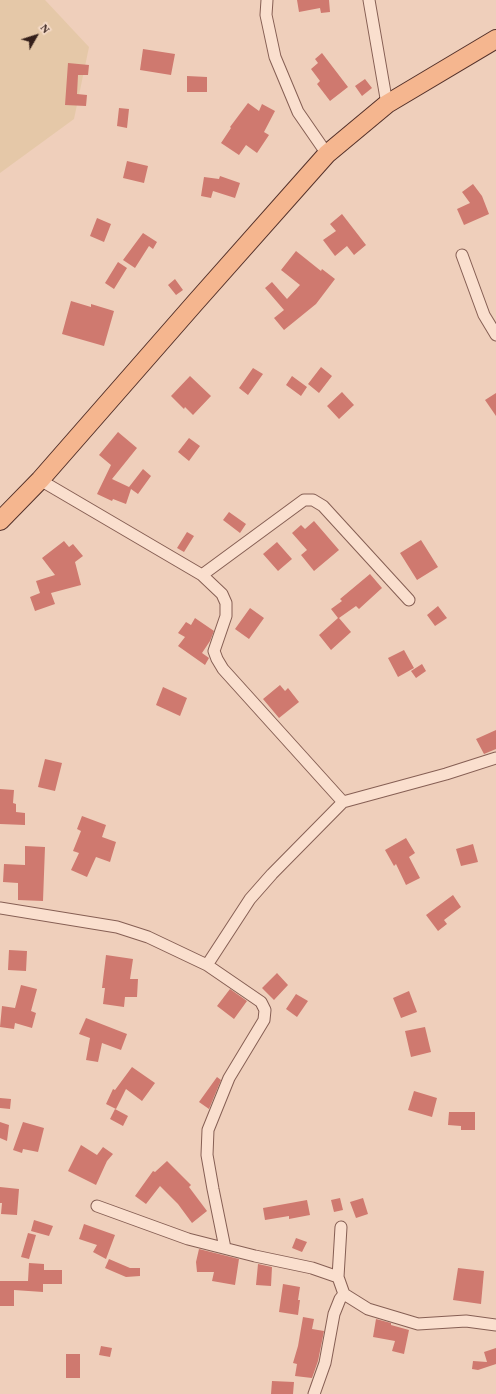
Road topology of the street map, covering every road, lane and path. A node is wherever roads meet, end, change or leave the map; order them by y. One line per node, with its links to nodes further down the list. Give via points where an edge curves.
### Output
1 (267, 0): 5 (street, via 266,15 275,57 298,112)
2 (369, 0): 4 (street)
3 (496, 39): 4 (main road)
4 (387, 104): 5 (main road)
5 (327, 154): 8 (main road)
6 (462, 255): 7 (street, via 484,315)
7 (496, 335)
8 (40, 480): 9 (main road); 10 (street)
9 (0, 522)
10 (202, 575): 11 (street, via 304,500 313,500 323,506); 13 (street, via 222,594 226,603 226,616 214,651 223,669)
11 (409, 600)
12 (496, 758): 13 (street)
13 (343, 802): 15 (street, via 250,899)
14 (0, 908): 15 (street, via 117,927 148,937)
15 (207, 965): 18 (street, via 261,1002 265,1010 264,1020 229,1078 208,1130 208,1156)
16 (97, 1206): 18 (street, via 188,1239)
17 (341, 1227): 19 (street)
18 (225, 1248): 19 (street)
19 (338, 1276): 20 (street)
20 (344, 1294): 21 (street, via 368,1309 418,1324 466,1321); 22 (street, via 334,1314 325,1363)
21 (496, 1325)
22 (314, 1394)

